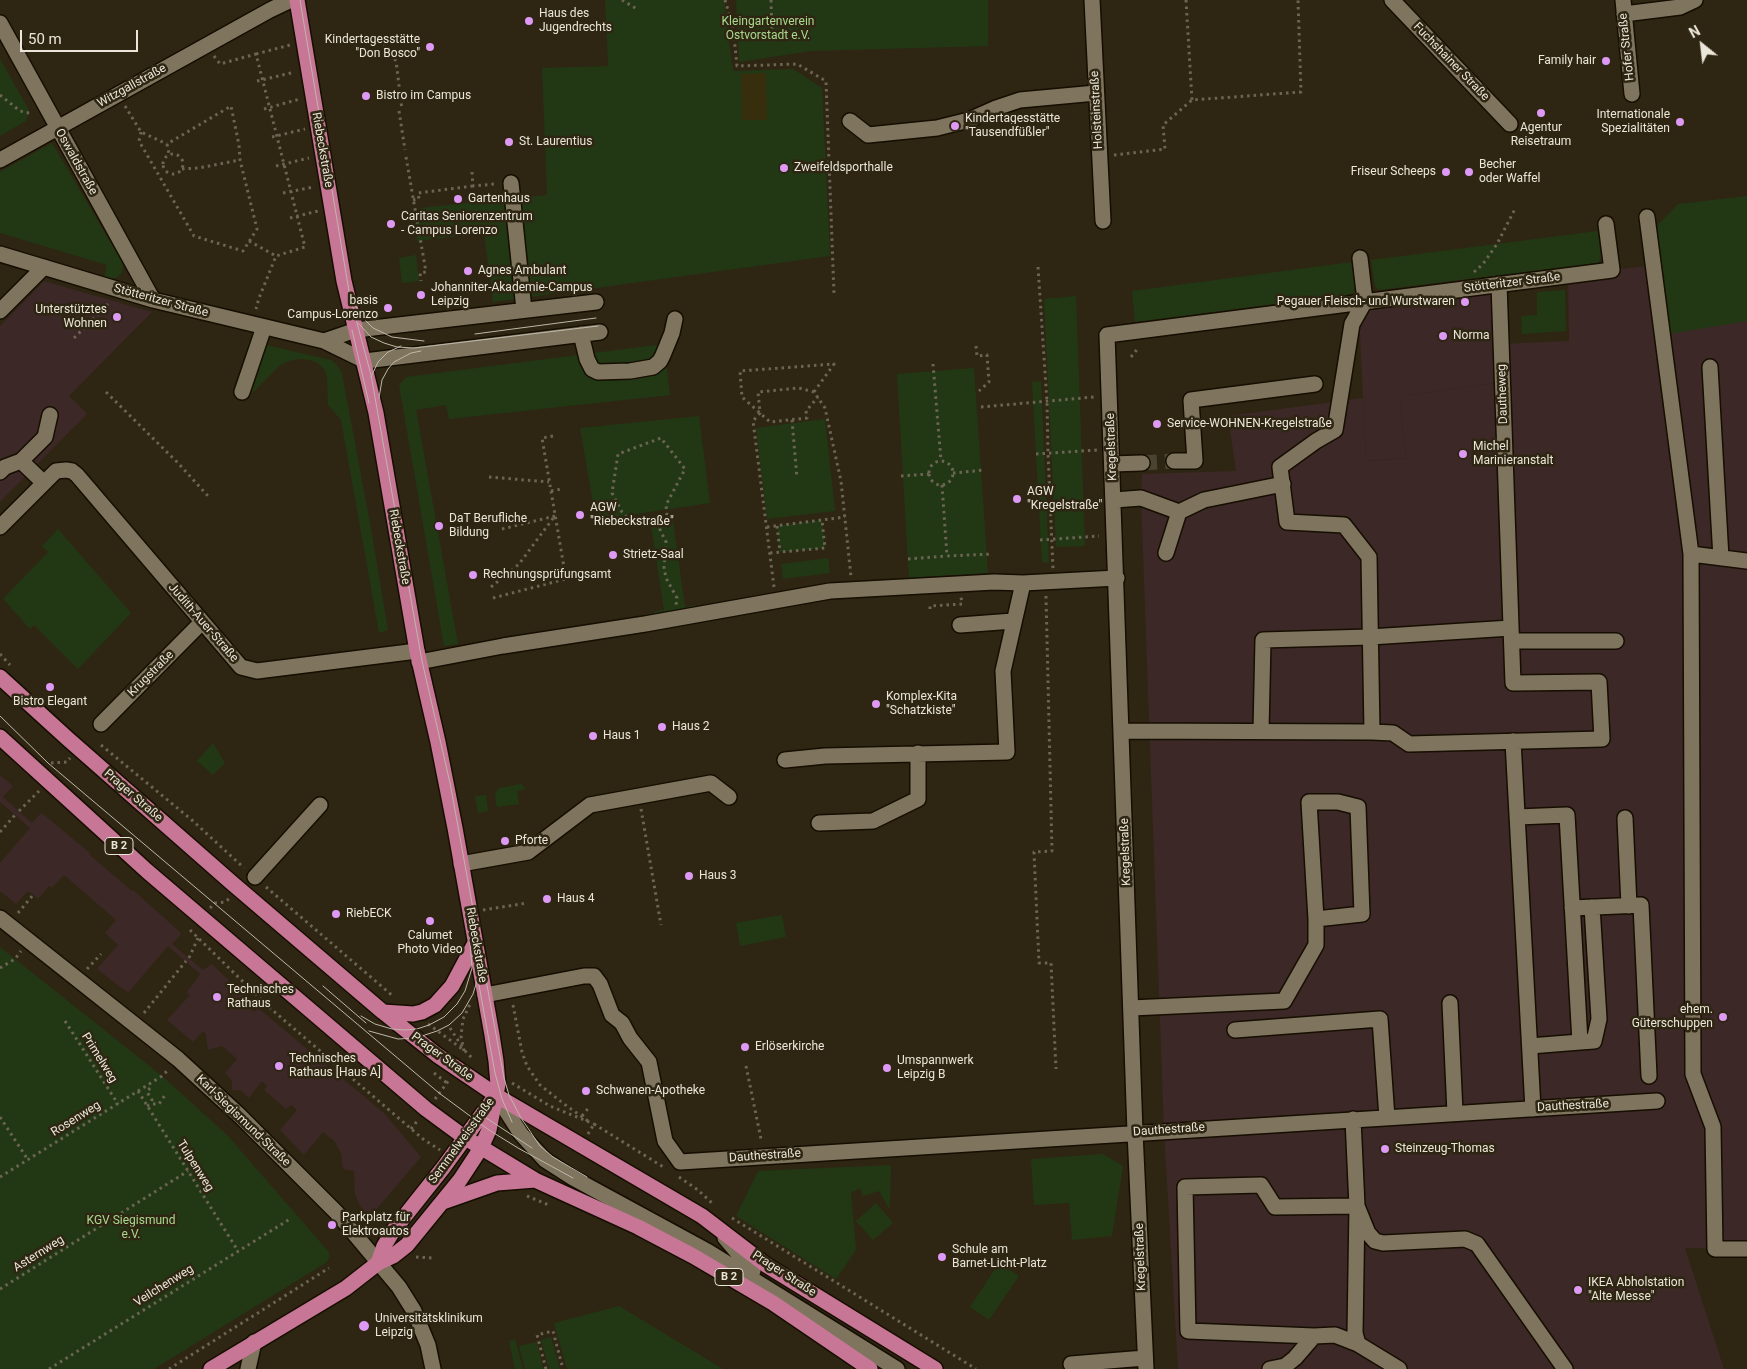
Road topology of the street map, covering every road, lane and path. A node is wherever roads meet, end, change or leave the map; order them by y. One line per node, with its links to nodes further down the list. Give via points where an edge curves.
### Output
1 (291, 0): 17 (street, Witzgallstraße)
2 (297, 0): 15 (main road, Riebeckstraße)
3 (622, 0): 12 (path)
4 (725, 0): 76 (path, via 733,27 737,66 796,64 826,81)
5 (770, 0): 14 (path)
6 (1092, 0): 22 (street, Holsteinstraße)
7 (1186, 0): 27 (path)
8 (1298, 0): 27 (path, via 1301,92)
9 (1392, 0): 32 (street, Fuchshainer Straße)
10 (1695, 0): 11 (street, via 1680,7)
11 (1623, 7): 25 (street, Hofer Straße)
12 (638, 9)
13 (0, 23): 28 (street, Oswaldstraße)
14 (772, 36)
15 (304, 41): 18 (path); 19 (main road, Riebeckstraße)
16 (384, 43): 39 (path, via 396,61)
17 (206, 45): 18 (path, via 220,64); 24 (street, Witzgallstraße)
18 (256, 54): 20 (path)
19 (308, 68): 20 (path); 26 (main road, Riebeckstraße)
20 (263, 79): 21 (path); 29 (path)
21 (257, 81)
22 (1096, 93): 31 (street, via 1020,100 969,120 937,128 868,135); 42 (street, Holsteinstraße)
23 (0, 94): 28 (path, via 20,111 32,114)
24 (118, 94): 34 (street, Witzgallstraße); 35 (path)
25 (1632, 94)
26 (312, 96): 29 (path); 33 (main road, Riebeckstraße)
27 (1192, 100): 42 (path, via 1163,124 1165,149)
28 (46, 107): 34 (street, Oswaldstraße)
29 (270, 108): 30 (path); 36 (path)
30 (264, 109)
31 (850, 121)
32 (1510, 124)
33 (318, 126): 36 (path); 41 (main road, Riebeckstraße)
34 (57, 128): 44 (street, Witzgallstraße); 77 (street, Oswaldstraße)
35 (141, 132): 38 (path); 51 (path, via 139,141)
36 (278, 135): 37 (path); 46 (path)
37 (272, 137)
38 (167, 144): 40 (path); 45 (path, via 231,106)
39 (405, 150)
40 (169, 154): 48 (path, via 180,156); 49 (path, via 162,162)
41 (323, 154): 46 (path); 53 (main road, Riebeckstraße)
42 (1099, 156): 64 (street, Holsteinstraße)
43 (406, 157): 58 (path)
44 (0, 160)
45 (240, 160): 48 (path); 66 (path, via 257,229)
46 (283, 164): 47 (path); 56 (path)
47 (276, 166)
48 (182, 169): 49 (path, via 176,174)
49 (166, 172): 51 (path)
50 (472, 172): 55 (path)
51 (160, 177): 66 (path, via 194,236 243,251)
52 (511, 183): 80 (street)
53 (328, 184): 56 (path); 59 (main road, Riebeckstraße)
54 (495, 184): 55 (path)
55 (473, 186): 58 (path, via 418,193 419,199)
56 (290, 192): 57 (path); 61 (path)
57 (283, 193)
58 (413, 200): 73 (path, via 426,272 420,273)
59 (332, 208): 61 (path); 84 (main road, Riebeckstraße, via 346,293)
60 (1516, 208): 72 (path, via 1497,244)
61 (297, 216): 63 (path); 68 (path, via 305,247)
62 (1647, 217): 150 (street)
63 (290, 218)
64 (1103, 220)
65 (1606, 224): 74 (street, Stötteritzer Straße, via 1612,270)
66 (250, 241): 68 (path)
67 (0, 254): 70 (street, Stötteritzer Straße)
68 (276, 256): 83 (path, via 259,298)
69 (1360, 258): 78 (street)
70 (44, 267): 75 (street, Stötteritzer Straße); 81 (street)
71 (1038, 267): 103 (path)
72 (1471, 275)
73 (421, 281)
74 (1499, 284): 78 (street, Stötteritzer Straße); 170 (street, Dautheweg)
75 (121, 290): 77 (street, Stötteritzer Straße); 88 (path)
76 (834, 294)
77 (152, 300): 83 (street, Stötteritzer Straße)
78 (1365, 301): 87 (street, Stötteritzer Straße); 126 (street, via 1352,324 1335,430 1280,467)
79 (596, 302): 80 (street)
80 (524, 310): 84 (street)
81 (0, 312)
82 (675, 319): 86 (street, via 660,361 653,367 630,371 598,372 592,369)
83 (258, 326): 89 (street, Stötteritzer Straße); 99 (street)
84 (356, 330): 89 (street); 93 (main road, Riebeckstraße)
85 (600, 332): 86 (street)
86 (581, 334): 93 (street)
87 (1107, 335): 101 (street, Kregelstraße)
88 (74, 338)
89 (324, 341): 93 (street, Stötteritzer Straße)
90 (976, 346): 97 (path, via 977,356 987,355 990,382)
91 (1139, 347): 92 (path)
92 (1131, 357)
93 (365, 361): 173 (main road, Riebeckstraße)
94 (933, 364): 113 (path)
95 (1710, 367): 152 (street)
96 (1315, 384): 114 (street, via 1191,400 1195,461)
97 (980, 391)
98 (106, 392): 129 (path)
99 (242, 392)
100 (814, 392): 102 (path); 105 (path, via 799,388 758,392); 105 (path, via 834,364 740,371 742,397)
101 (1110, 396): 103 (path); 111 (street, Kregelstraße)
102 (818, 398): 107 (path, via 806,410 807,418); 135 (path, via 825,408)
103 (1047, 402): 104 (path); 109 (path)
104 (981, 407)
105 (760, 413): 107 (path, via 770,422); 140 (path, via 753,421)
106 (50, 415): 112 (street, via 45,436)
107 (792, 420): 122 (path)
108 (553, 436): 123 (path, via 542,438)
109 (1048, 453): 110 (path); 111 (path); 143 (path)
110 (1036, 454)
111 (1112, 457): 115 (street); 130 (street, Kregelstraße)
112 (22, 461): 117 (street); 124 (street)
113 (941, 461): 118 (path, via 950,466); 119 (path, via 932,466)
114 (1174, 462)
115 (1142, 463)
116 (985, 470): 118 (path)
117 (0, 472)
118 (953, 473): 125 (path, via 950,481)
119 (929, 474): 120 (path); 125 (path, via 934,482)
120 (901, 476)
121 (489, 477): 123 (path)
122 (797, 478)
123 (549, 482): 128 (path)
124 (44, 483): 139 (street); 168 (street, Judith-Auer-Straße, via 56,471 72,471)
125 (942, 484): 151 (path)
126 (1283, 484): 131 (street, via 1204,500); 171 (street, via 1287,522 1344,525 1369,556)
127 (562, 489): 128 (path)
128 (551, 492): 133 (path)
129 (208, 496)
130 (1114, 500): 131 (street, via 1141,498); 142 (street, Kregelstraße)
131 (1179, 512): 148 (street)
132 (667, 515): 137 (path, via 666,505 685,468 661,438 618,454 612,493)
133 (554, 516): 141 (path); 157 (path); 159 (path, via 519,564)
134 (654, 517): 166 (path, via 666,542 664,567 677,598)
135 (845, 517): 136 (path); 160 (path)
136 (822, 520): 140 (path); 146 (path, via 825,548)
137 (630, 522)
138 (778, 526): 146 (path)
139 (0, 527)
140 (767, 527): 147 (path)
141 (502, 529)
142 (1115, 536): 143 (path); 156 (street, Kregelstraße)
143 (1052, 539): 144 (path); 145 (path)
144 (1040, 540)
145 (1052, 550)
146 (780, 552): 147 (path)
147 (770, 553): 162 (path)
148 (1166, 553)
149 (992, 554): 151 (path)
150 (1692, 554): 152 (street); 270 (street, via 1693,1074 1714,1127 1715,1249)
151 (947, 556): 153 (path)
152 (1721, 558): 154 (street)
153 (908, 559)
154 (1747, 561)
155 (577, 576): 157 (path)
156 (1117, 578): 158 (street); 176 (street, Kregelstraße)
157 (566, 579): 161 (path)
158 (1023, 583): 160 (street); 167 (street)
159 (491, 587)
160 (853, 590): 162 (street)
161 (494, 598)
162 (775, 600): 166 (street)
163 (1045, 601): 230 (path, via 1052,851 1034,852 1039,963 1051,963)
164 (962, 604): 165 (path, via 930,606)
165 (930, 609)
166 (679, 618): 173 (street)
167 (1013, 621): 169 (street); 182 (street, via 1003,670 1007,752)
168 (201, 623): 173 (street, Judith-Auer-Straße, via 241,667 249,670); 175 (street, Krugstraße)
169 (960, 625)
170 (1512, 635): 171 (street); 172 (street); 180 (street, Dautheweg, via 1513,683 1599,682 1602,739)
171 (1370, 637): 177 (street, via 1263,640); 178 (street)
172 (1616, 641)
173 (418, 656): 195 (main road, Riebeckstraße)
174 (0, 677): 220 (main road, Prager Straße / B 2)
175 (101, 724)
176 (1122, 731): 177 (street); 219 (street, Kregelstraße)
177 (1261, 731): 178 (street)
178 (1372, 732): 180 (street, via 1394,733 1409,744)
179 (0, 737): 243 (main road, B 2, via 147,871)
180 (1512, 741): 191 (street)
181 (65, 752): 184 (path, via 71,757 67,762)
182 (918, 753): 183 (street); 193 (street, via 918,799 873,821)
183 (785, 760)
184 (45, 766)
185 (39, 791): 189 (path)
186 (639, 796): 187 (street, via 711,783); 195 (street, via 590,805 528,852); 209 (path)
187 (729, 797)
188 (320, 806): 196 (street)
189 (19, 811)
190 (16, 816): 194 (path)
191 (1517, 818): 202 (street, via 1567,815); 227 (street)
192 (1625, 818): 200 (street)
193 (819, 823)
194 (0, 832)
195 (461, 864): 204 (main road, Riebeckstraße)
196 (255, 877)
197 (33, 895): 205 (path)
198 (230, 897): 203 (path)
199 (527, 903): 204 (path)
200 (1629, 906): 201 (street); 233 (street, via 1641,905)
201 (1592, 907): 202 (street); 226 (street, via 1599,1019 1594,1041)
202 (1572, 908): 226 (street)
203 (209, 909)
204 (470, 912): 212 (main road, Riebeckstraße)
205 (17, 913)
206 (0, 918): 211 (street, Karl-Siegismund-Straße)
207 (1316, 919): 207 (street, via 1362,914 1358,807 1338,802 1309,802); 219 (street, via 1316,945 1284,1001)
208 (184, 924): 210 (path)
209 (661, 925)
210 (198, 938): 223 (path, via 188,960); 251 (path, via 258,996)
211 (28, 942): 214 (path, via 15,958); 223 (street, Karl-Siegismund-Straße)
212 (475, 943): 217 (main road, Riebeckstraße); 221 (main road, via 452,986 435,1005)
213 (101, 954): 215 (path)
214 (0, 968)
215 (87, 970)
216 (508, 990): 217 (street); 246 (path, via 527,1066 540,1085); 252 (street, Dauthestraße, via 594,976 612,1016 622,1023 649,1062 665,1141 680,1162)
217 (478, 998): 228 (path, via 464,1019 461,1036); 237 (main road, Riebeckstraße, via 496,1060)
218 (1450, 1003): 245 (street)
219 (1131, 1008): 252 (street, Kregelstraße)
220 (383, 1012): 221 (main road); 231 (main road, Prager Straße / B 2)
221 (413, 1014): 228 (path)
222 (65, 1021): 239 (path, Primelweg)
223 (135, 1025): 273 (street, Karl-Siegismund-Straße, via 239,1115 337,1213)
224 (450, 1028): 228 (path)
225 (1235, 1030): 248 (street, via 1380,1019)
226 (1580, 1042): 227 (street)
227 (1530, 1046): 244 (street)
228 (464, 1051): 231 (path)
229 (746, 1066): 254 (path)
230 (1056, 1069)
231 (458, 1070): 237 (main road, Prager Straße / B 2); 243 (path)
232 (162, 1076): 235 (path, Rosenweg)
233 (1649, 1076)
234 (150, 1088): 241 (path, via 147,1092 152,1100)
235 (138, 1091): 239 (path, Rosenweg); 241 (path, Tulpenweg)
236 (165, 1095): 241 (path, via 159,1104)
237 (496, 1095): 253 (main road, Semmelweisstraße); 256 (main road, Semmelweisstraße, via 490,1130); 257 (street); 268 (main road, Prager Straße / B 2)
238 (1657, 1101): 244 (street, Dauthestraße)
239 (118, 1104): 258 (path, Rosenweg)
240 (546, 1104): 250 (path)
241 (149, 1105): 259 (path, Tulpenweg)
242 (590, 1106): 246 (path)
243 (426, 1109): 251 (path); 253 (main road, B 2)
244 (1533, 1109): 245 (street, Dauthestraße)
245 (1455, 1114): 248 (street, Dauthestraße)
246 (582, 1116): 250 (path)
247 (0, 1117): 258 (path)
248 (1387, 1118): 249 (street, Dauthestraße)
249 (1352, 1119): 252 (street, Dauthestraße); 265 (street)
250 (594, 1124): 266 (path, via 672,1172)
251 (411, 1129): 255 (path)
252 (1135, 1132): 281 (street, Kregelstraße)
253 (464, 1137): 256 (main road, B 2); 273 (main road, Semmelweisstraße, via 393,1231)
254 (761, 1139)
255 (435, 1146)
256 (481, 1148): 261 (main road, B 2); 263 (main road, Semmelweisstraße)
257 (532, 1148): 272 (street, via 573,1178); 275 (street)
258 (28, 1160): 260 (path, Rosenweg)
259 (188, 1171): 271 (path, Tulpenweg); 276 (path, Asternweg)
260 (0, 1177)
261 (535, 1180): 263 (main road, via 497,1183); 269 (main road, B 2)
262 (525, 1195): 264 (path)
263 (444, 1202): 273 (main road, Semmelweisstraße, via 407,1245)
264 (551, 1206)
265 (1357, 1206): 277 (street, via 1275,1208 1260,1185 1185,1188 1188,1331); 279 (street, via 1355,1333); 296 (street, via 1368,1233 1375,1241 1465,1239 1477,1244)
266 (718, 1208)
267 (290, 1219): 271 (path, Veilchenweg)
268 (719, 1219): 275 (street); 292 (main road, Prager Straße / B 2, via 766,1264); 293 (path)
269 (638, 1227): 272 (street); 289 (main road, B 2, via 773,1303)
270 (1747, 1250)
271 (238, 1251): 282 (path, Veilchenweg)
272 (709, 1252): 290 (street)
273 (378, 1263): 278 (main road, Semmelweisstraße, via 346,1288); 286 (street, Karl-Siegismund-Straße, via 414,1311 428,1345)
274 (329, 1268): 283 (path)
275 (753, 1271): 291 (street)
276 (0, 1288)
277 (1314, 1336): 279 (street, via 1335,1335); 294 (street, via 1295,1358 1284,1366)
278 (254, 1342): 284 (main road, Semmelweisstraße); 285 (street)
279 (1358, 1344): 295 (street)
280 (1071, 1364): 281 (street)
281 (1146, 1364)
282 (49, 1369)
283 (169, 1369)
284 (211, 1369)
285 (248, 1369)
286 (433, 1369)
287 (546, 1369): 288 (path, via 537,1335 553,1331)
288 (564, 1369)
289 (870, 1369)
290 (897, 1369)
291 (911, 1369)
292 (935, 1369)
293 (976, 1369)
294 (1270, 1369)
295 (1400, 1369)
296 (1565, 1369)

